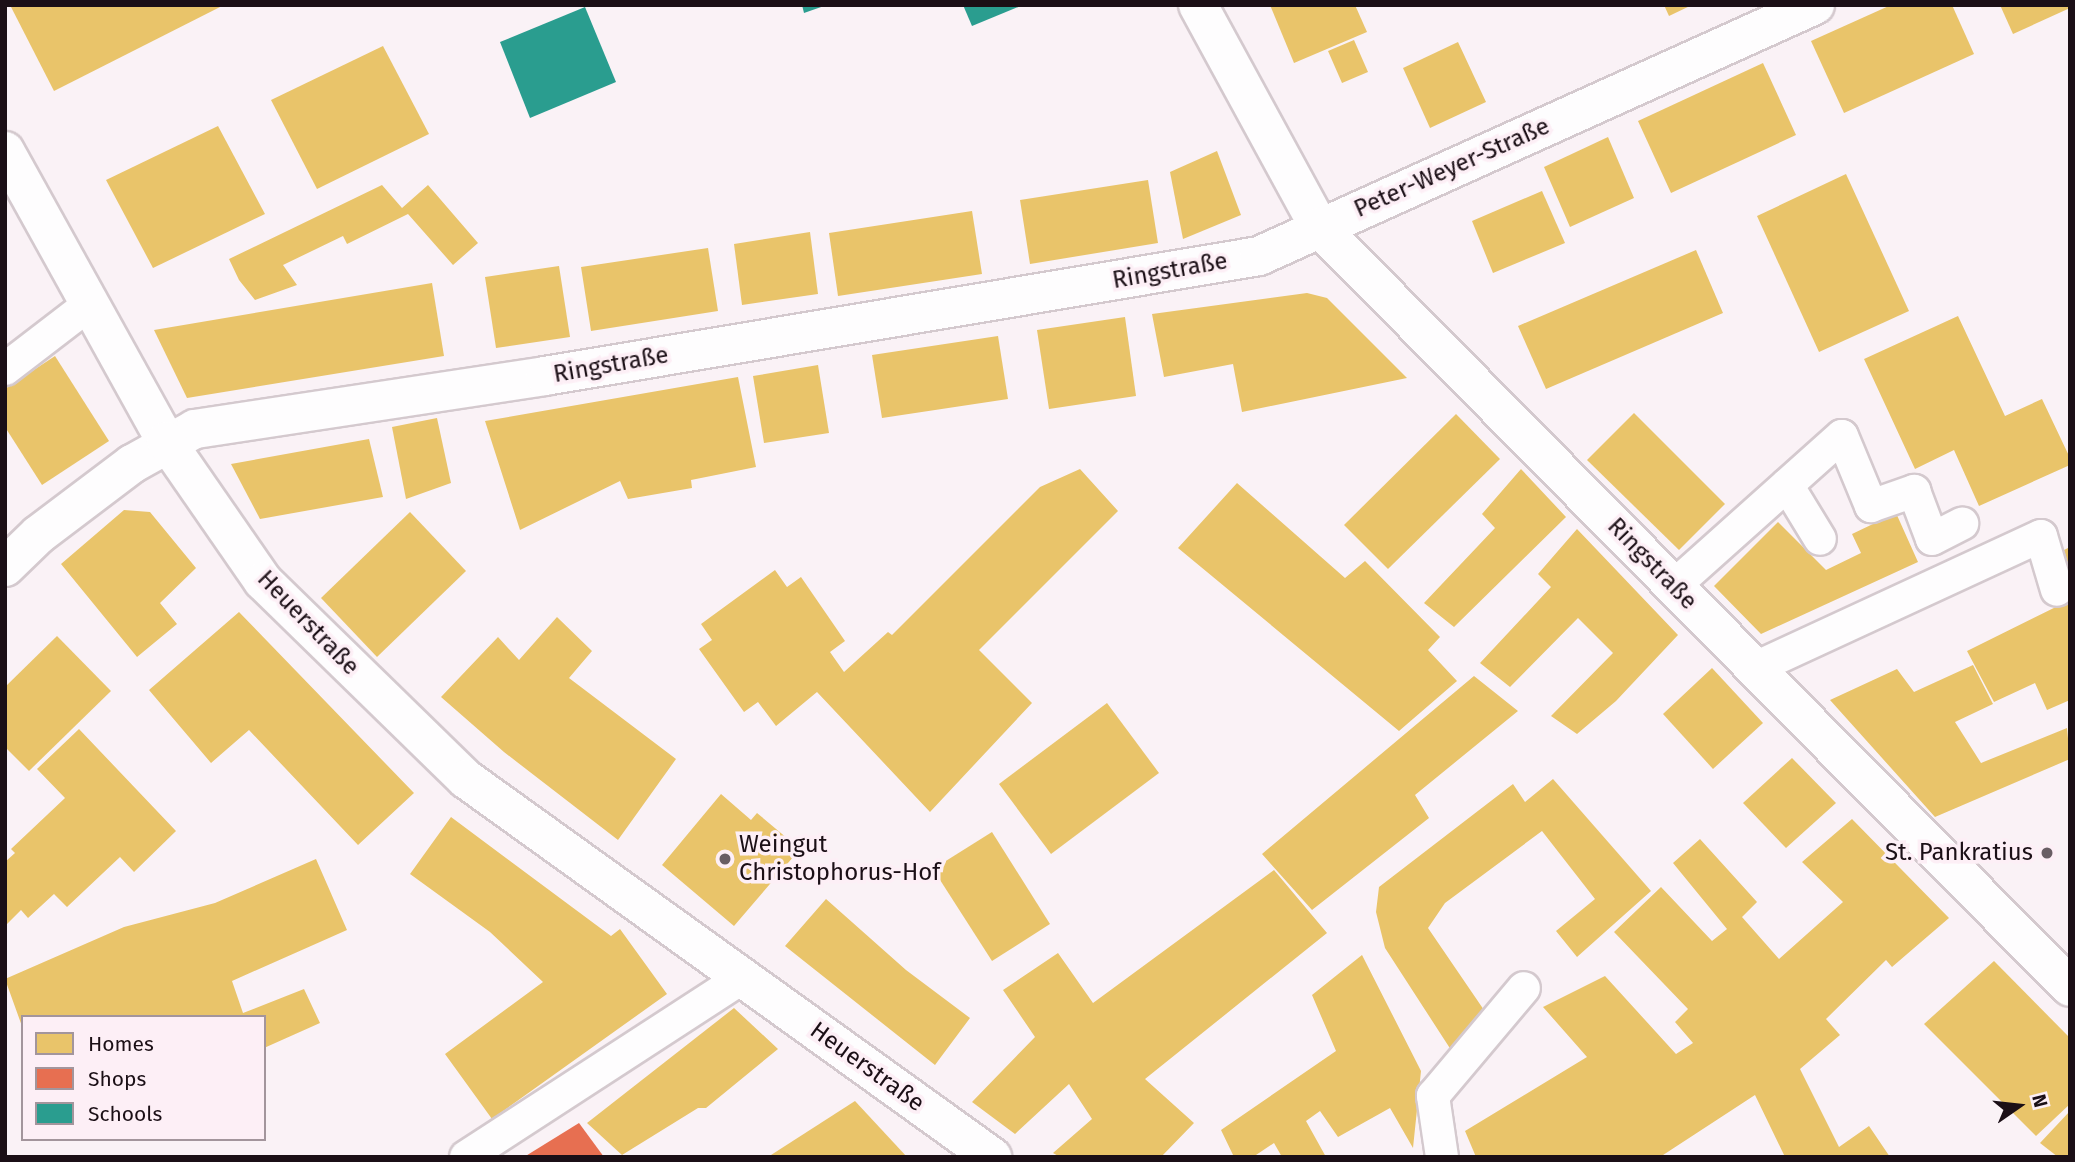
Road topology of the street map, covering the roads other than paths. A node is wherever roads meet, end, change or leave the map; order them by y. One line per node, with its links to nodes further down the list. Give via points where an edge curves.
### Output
1 (1198, 5): 4 (street)
2 (1815, 5): 4 (street, Peter-Weyer-Straße)
3 (5, 151): 5 (street, Heuerstraße)
4 (1319, 227): 7 (street, Ringstraße, via 1259,256 545,376 195,429); 12 (street, Ringstraße)
5 (91, 303): 6 (lane); 7 (street, Heuerstraße)
6 (5, 369)
7 (166, 441): 11 (street, Ringstraße, via 38,535); 15 (street, Heuerstraße, via 263,581 466,779)
8 (1787, 485): 9 (lane, via 1842,436 1871,506 1914,491 1932,539); 10 (lane); 12 (lane)
9 (1962, 524)
10 (1820, 538)
11 (5, 567)
12 (1674, 586): 14 (street, Ringstraße)
13 (2057, 590): 14 (lane, via 2041,536)
14 (1753, 669): 16 (street, Ringstraße)
15 (742, 978): 18 (lane); 19 (street, Heuerstraße)
16 (2070, 987)
17 (1524, 988): 20 (lane, via 1433,1096)
18 (466, 1157)
19 (992, 1157)
20 (1442, 1157)

